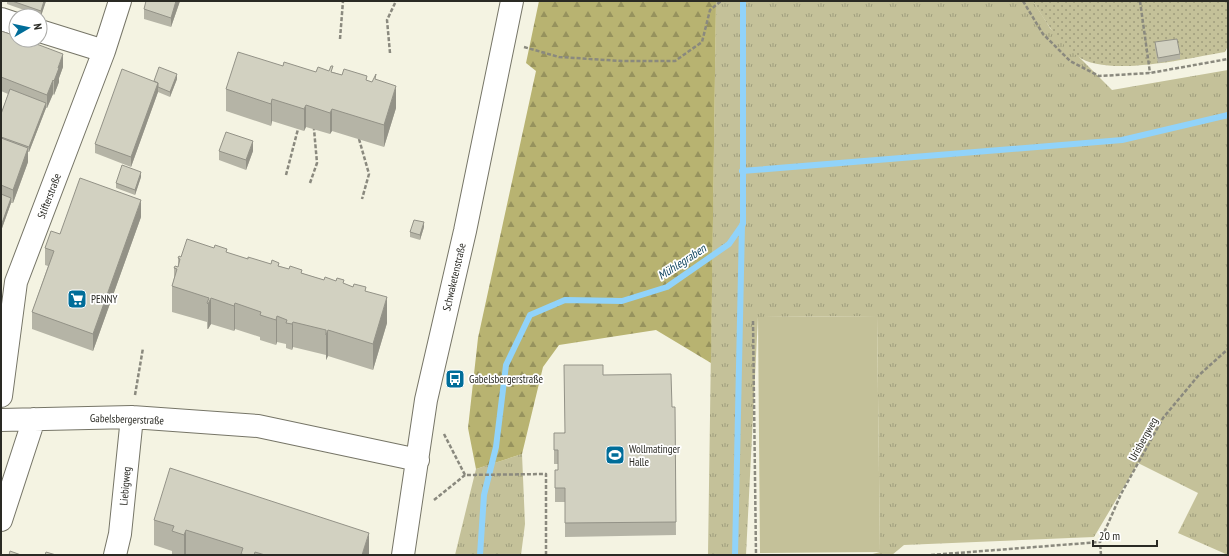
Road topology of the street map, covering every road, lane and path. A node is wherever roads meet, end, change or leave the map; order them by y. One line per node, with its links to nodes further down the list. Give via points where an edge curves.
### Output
1 (120, 1): 11 (street, Stifterstraße)
2 (343, 1): 9 (path)
3 (396, 1): 12 (path, via 387,20)
4 (512, 1): 10 (street, Schwaketenstraße)
5 (721, 1): 10 (path, via 710,10 702,42 675,61 559,57)
6 (1022, 1): 14 (path, via 1042,34 1070,62 1099,76)
7 (1140, 1): 14 (path)
8 (48, 34): 11 (street)
9 (340, 39)
10 (504, 42): 29 (street, Schwaketenstraße, via 465,231 426,400)
11 (104, 51): 24 (street, Stifterstraße, via 16,282)
12 (390, 53)
13 (1228, 59): 14 (path)
14 (1150, 73)
15 (298, 129): 18 (path)
16 (314, 129): 19 (path, via 317,163)
17 (359, 139): 20 (path, via 369,174)
18 (286, 175)
19 (310, 183)
20 (362, 199)
21 (753, 321): 37 (path)
22 (143, 348): 25 (path)
23 (1228, 349): 33 (path, Urisbergweg, via 1198,376 1163,418 1121,494)
24 (1, 396)
25 (132, 417): 26 (street, Gabelsbergerstraße); 29 (street, Gabelsbergerstraße, via 258,426); 34 (street, Liebigweg, via 121,527)
26 (34, 419): 27 (street, Gabelsbergerstraße); 31 (street)
27 (1, 420)
28 (442, 430): 30 (path)
29 (418, 460): 32 (street, Schwaketenstraße)
30 (465, 475): 32 (path); 36 (path, via 546,474)
31 (1, 520)
32 (408, 521): 35 (street, Schwaketenstraße)
33 (1100, 542): 38 (path); 39 (path, Urisbergweg)
34 (115, 555)
35 (403, 555)
36 (546, 555)
37 (756, 555)
38 (931, 555)
39 (1101, 555)

